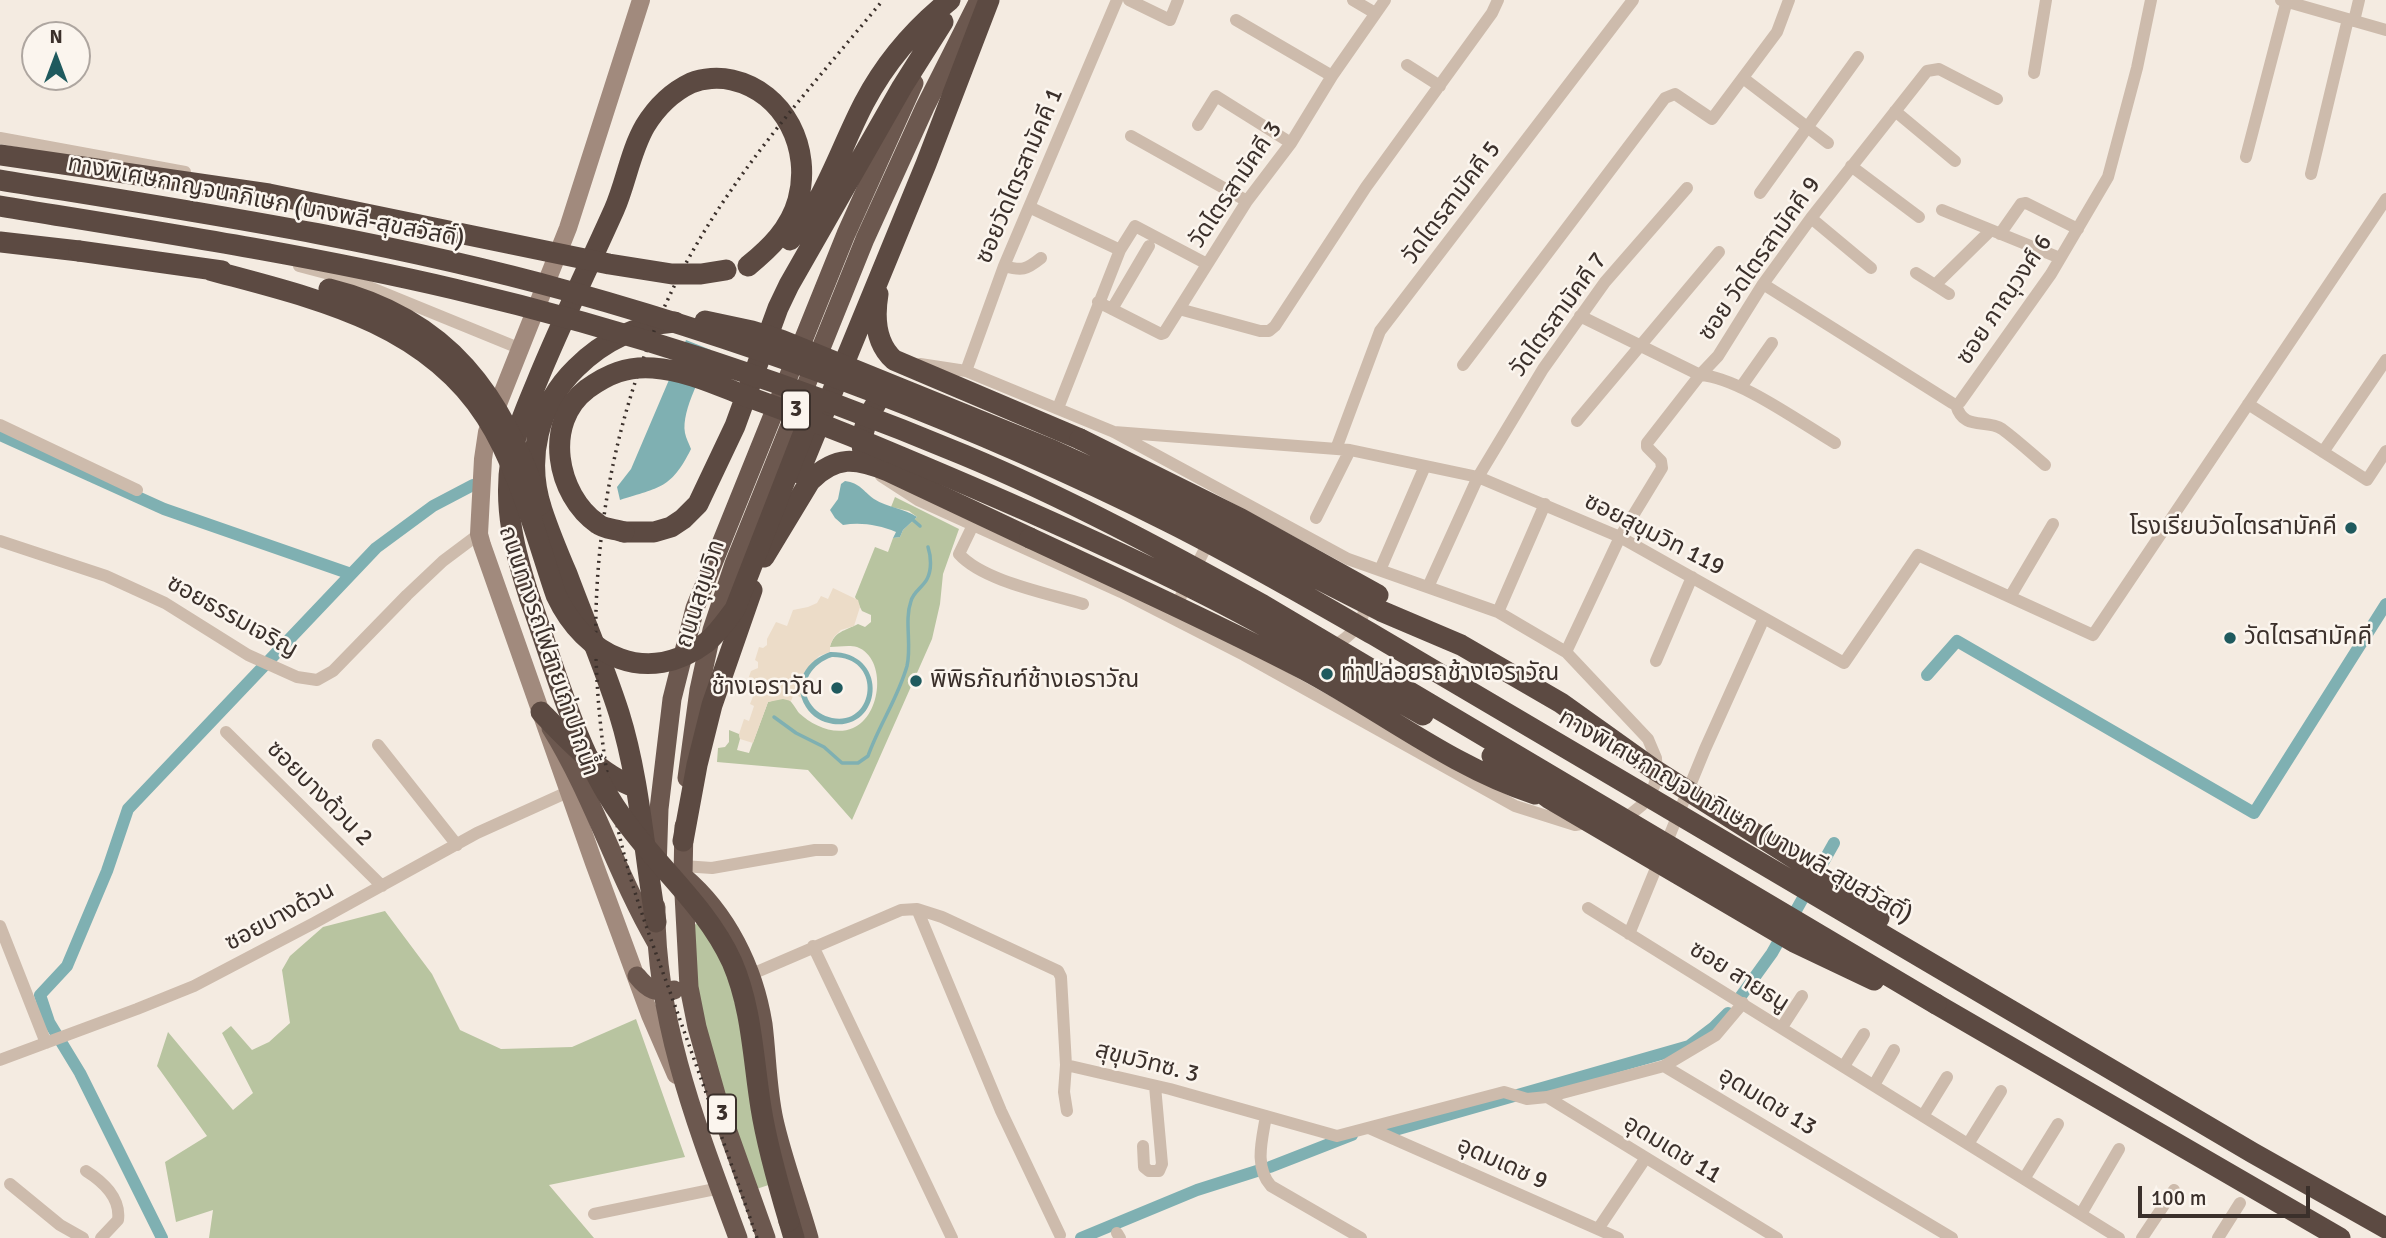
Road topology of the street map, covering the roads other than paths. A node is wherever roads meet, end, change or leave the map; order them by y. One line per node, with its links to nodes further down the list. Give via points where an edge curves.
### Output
1 (641, 0): 56 (main road, ถนนทางรถไฟสายเก่าปากน้ำ)
2 (952, 0): 20 (highway, ถนนสุขุมวิท / 3); 62 (highway, via 921,23 891,61 865,101 799,230 774,255)
3 (979, 0): 129 (highway, ถนนสุขุมวิท / 3, via 870,228 734,564 712,630 699,690 685,792)
4 (989, 0): 28 (highway)
5 (1117, 0): 48 (street, ซอยวัดไตรสามัคคี 1)
6 (1129, 0): 7 (street, via 1170,20)
7 (1178, 0)
8 (1353, 0): 17 (street)
9 (1385, 0): 17 (street, วัดไตรสามัคคี 3)
10 (1498, 0): 27 (street)
11 (1633, 0): 91 (street, วัดไตรสามัคคี 5, via 1380,331)
12 (1789, 0): 26 (street, via 1777,32)
13 (2046, 0): 24 (street)
14 (2151, 0): 52 (street, ซอย ภาณุวงศ์ 6, via 2108,177)
15 (2359, 0): 19 (street)
16 (2285, 1): 19 (street); 38 (street)
17 (1375, 13): 25 (street, วัดไตรสามัคคี 3)
18 (1236, 19): 25 (street)
19 (2351, 20): 21 (street); 41 (street)
20 (943, 22): 128 (highway, bridge, via 789,285 778,308 735,426 698,504 671,527 654,532 600,526 590,516 569,489 559,461 566,416 583,392 617,371 636,368 657,368 701,379 954,479 1177,580 1437,722); 137 (highway, ถนนสุขุมวิท / 3, via 851,222 695,608 672,699 664,755)
21 (2386, 30)
22 (1858, 57): 32 (street)
23 (1406, 65): 27 (street)
24 (2035, 73)
25 (1332, 76): 35 (street, วัดไตรสามัคคี 3)
26 (1743, 78): 32 (street); 80 (street, via 1712,119 1675,94 1665,98)
27 (1440, 86): 73 (street, via 1272,329 1260,331)
28 (954, 89): 64 (highway); 66 (highway, bridge, via 901,193 735,609 720,629 691,652 664,661 635,663 616,658 599,650 566,617 506,457 487,418 453,376 406,338 350,310)
29 (1997, 99): 30 (street, ซอย วัดไตรสามัคคี 9, via 1934,69 1927,71)
30 (1895, 111): 39 (street); 40 (street, ซอย วัดไตรสามัคคี 9)
31 (1198, 125): 35 (street, via 1216,96)
32 (1806, 127): 36 (street); 44 (street)
33 (1131, 136): 46 (street)
34 (0, 138): 56 (street)
35 (1291, 143): 46 (street, วัดไตรสามัคคี 3)
36 (1828, 144)
37 (0, 155): 62 (highway, bridge, via 269,194 672,274)
38 (2246, 157)
39 (1955, 161)
40 (1851, 166): 50 (street); 51 (street, ซอย วัดไตรสามัคคี 9)
41 (2311, 174)
42 (0, 180): 141 (highway, ทางพิเศษกาญจนาภิเษก (บางพลี-สุขสวัสดิ์), bridge, via 300,229 568,291 749,348 971,432 1159,517 1272,576)
43 (1687, 187): 74 (street, วัดไตรสามัคคี 7)
44 (1760, 193)
45 (2386, 200): 84 (street)
46 (1247, 201): 61 (street, วัดไตรสามัคคี 3)
47 (0, 207): 77 (street, via 352,280); 147 (highway, ทางพิเศษกาญจนาภิเษก (บางพลี-สุขสวัสดิ์), bridge, via 294,256 493,299 741,372 964,455 1162,549 1274,611)
48 (1030, 207): 57 (street); 63 (street, ซอยวัดไตรสามัคคี 1)
49 (1942, 210): 53 (street)
50 (1919, 217)
51 (1811, 218): 65 (street); 68 (street, ซอย วัดไตรสามัคคี 9)
52 (2078, 229): 53 (street, via 2026,203); 60 (street, ซอย ภาณุวงศ์ 6)
53 (1996, 232): 60 (street); 69 (street)
54 (0, 242): 66 (highway, bridge)
55 (1149, 246): 72 (street)
56 (560, 248): 77 (main road, ถนนทางรถไฟสายเก่าปากน้ำ)
57 (1120, 250): 61 (street, via 1135,226); 71 (street)
58 (1719, 252): 76 (street)
59 (1041, 258): 63 (street, via 1020,270)
60 (2060, 258): 85 (street, ซอย ภาณุวงศ์ 6)
61 (1207, 264): 73 (street, วัดไตรสามัคคี 3)
62 (748, 266): 181 (highway, bridge, via 773,245 799,199 797,140 779,106 743,82 724,78 694,82 660,106 643,129 617,202 517,433 508,505 518,562 591,763 648,853 706,919 732,963 744,994 766,1134)
63 (1004, 266): 81 (street, ซอยวัดไตรสามัคคี 1)
64 (883, 268): 78 (highway, via 877,327); 109 (highway)
65 (1871, 268)
66 (210, 270): 101 (highway, bridge, via 333,290 419,327 460,360 501,414)
67 (1916, 273): 69 (street)
68 (1763, 284): 82 (street, ซอย วัดไตรสามัคคี 9, via 1718,356); 85 (street)
69 (1935, 285): 70 (street)
70 (1948, 294)
71 (1098, 302): 72 (street, วัดไตรสามัคคี 3); 86 (street)
72 (1112, 309): 73 (street, วัดไตรสามัคคี 3, via 1161,334)
73 (1179, 309)
74 (1580, 316): 76 (street); 97 (street, วัดไตรสามัคคี 7, via 1542,369)
75 (1772, 342): 83 (street)
76 (1639, 346): 82 (street); 87 (street)
77 (521, 349): 106 (main road, ถนนทางรถไฟสายเก่าปากน้ำ, via 488,432)
78 (894, 360): 81 (street); 119 (highway, bridge, via 1080,439 1186,491 1287,543)
79 (2386, 360): 93 (street)
80 (1463, 365)
81 (966, 371): 86 (street)
82 (1700, 375): 83 (street, via 1720,377); 107 (street, ซอย วัดไตรสามัคคี 9, via 1647,443 1662,468)
83 (1741, 387): 90 (street)
84 (2248, 404): 93 (street); 114 (street, ซอยสุขุมวิท 119, via 2093,635)
85 (1956, 405): 95 (street, via 1971,423 1999,428)
86 (1058, 408): 89 (street)
87 (1577, 421)
88 (0, 425): 98 (street)
89 (1114, 432): 91 (street, ซอยสุขุมวิท 119); 99 (street)
90 (1835, 443)
91 (1343, 450): 96 (street, ซอยสุขุมวิท 119); 102 (street, วัดไตรสามัคคี 5)
92 (2386, 451): 93 (street, via 2367,480)
93 (2323, 452)
94 (866, 462): 104 (street, via 918,500); 105 (highway, via 864,431 869,414 885,390 892,389); 109 (highway, via 842,461 820,471 800,495); 128 (highway, bridge, via 1306,671 1489,776)
95 (2046, 465)
96 (1425, 466): 97 (street, ซอยสุขุมวิท 119); 111 (street)
97 (1478, 477): 100 (street, ซอยสุขุมวิท 119); 113 (street, วัดไตรสามัคคี 7)
98 (137, 489)
99 (1233, 497): 105 (street); 110 (street)
100 (1545, 504): 107 (street, ซอยสุขุมวิท 119); 117 (street)
101 (541, 507): 119 (highway, bridge, via 535,469 540,424 572,372 604,344 627,333 666,322 705,321 781,340 1042,445 1188,512 1372,607); 126 (highway, via 620,716)
102 (1317, 518)
103 (2053, 524): 114 (street)
104 (973, 525): 115 (street, via 959,554 963,559 987,575); 116 (street)
105 (1214, 532): 116 (street, via 1178,602)
106 (479, 534): 108 (street, ซอยธรรมเจริญ, via 423,572 326,676 317,680 248,655 165,603 106,576); 123 (main road, ถนนทางรถไฟสายเก่าปากน้ำ)
107 (1619, 537): 112 (street, ซอยสุขุมวิท 119); 120 (street)
108 (0, 541)
109 (764, 557): 129 (highway, via 712,705)
110 (1348, 559): 111 (street); 121 (street, via 1363,588 1365,604 1360,624 1349,636 1306,656)
111 (1380, 570): 113 (street)
112 (1692, 577): 118 (street, ซอยสุขุมวิท 119); 122 (street)
113 (1428, 587): 117 (street)
114 (2010, 597): 118 (street, ซอยสุขุมวิท 119, via 1918,555 1844,663)
115 (1083, 604)
116 (1164, 612): 121 (street)
117 (1498, 612): 120 (street)
118 (1765, 618): 138 (street)
119 (1461, 645): 141 (highway, bridge, via 1561,703 1652,768 1822,876)
120 (1566, 652): 121 (street, via 1648,739 1656,758 1654,786 1632,814 1575,825 1515,806)
121 (1244, 656)
122 (1656, 661)
123 (541, 712): 126 (highway, via 589,757); 127 (main road, ถนนทางรถไฟสายเก่าปากน้ำ); 137 (highway, via 581,784 637,909)
124 (226, 732): 133 (street, ซอยบางด้วน 2)
125 (378, 745): 130 (street)
126 (635, 787): 137 (highway)
127 (570, 791): 130 (street, ซอยบางด้วน); 142 (main road, ถนนทางรถไฟสายเก่าปากน้ำ)
128 (1550, 799): 147 (highway, bridge, via 1821,956)
129 (684, 841): 132 (highway, ถนนสุขุมวิท / 3)
130 (457, 845): 133 (street, ซอยบางด้วน)
131 (832, 850): 132 (street)
132 (683, 871): 140 (highway, via 733,936); 143 (highway, ถนนสุขุมวิท / 3)
133 (382, 886): 150 (street, ซอยบางด้วน, via 194,986)
134 (1588, 908): 138 (street, ซอย สายธนู)
135 (917, 909): 139 (street, via 901,910); 153 (street, สุขุมวิทซ. 3, via 1058,971); 182 (street, via 1000,1111)
136 (0, 926): 150 (street)
137 (657, 933): 144 (highway, ถนนสุขุมวิท / 3)
138 (1629, 934): 146 (street, ซอย สายธนู)
139 (813, 946): 140 (street); 188 (street)
140 (752, 974): 187 (highway, via 774,1119)
141 (1952, 974): 179 (highway, ทางพิเศษกาญจนาภิเษก (บางพลี-สุขสวัสดิ์), bridge)
142 (637, 976): 144 (highway, via 649,989); 162 (main road, ถนนทางรถไฟสายเก่าปากน้ำ)
143 (689, 986): 144 (highway); 186 (highway, ถนนสุขุมวิท / 3, via 718,1100)
144 (663, 992): 162 (highway, ถนนสุขุมวิท / 3)
145 (1802, 996): 148 (street)
146 (1743, 1003): 148 (street, ซอย สายธนู); 154 (street, via 1716,1035)
147 (1936, 1004): 196 (highway, ทางพิเศษกาญจนาภิเษก (บางพลี-สุขสวัสดิ์))
148 (1782, 1027): 155 (street, ซอย สายธนู)
149 (1864, 1034): 155 (street)
150 (56, 1039): 152 (street, ซอยบางด้วน)
151 (1894, 1050): 157 (street)
152 (0, 1060)
153 (1066, 1065): 158 (street, สุขุมวิทซ. 3); 161 (street)
154 (1664, 1066): 160 (street); 192 (street, อุดมเดช 13)
155 (1844, 1066): 157 (street, ซอย สายธนู)
156 (1947, 1077): 164 (street)
157 (1874, 1085): 164 (street, ซอย สายธนู)
158 (1155, 1086): 163 (street, สุขุมวิทซ. 3); 168 (street, via 1159,1171 1144,1167)
159 (2001, 1091): 167 (street)
160 (1547, 1097): 166 (street, สุขุมวิทซ. 3, via 1527,1099 1509,1092 1491,1095); 170 (street, อุดมเดช 11)
161 (1067, 1111)
162 (694, 1113): 174 (highway, ถนนสุขุมวิท / 3)
163 (1266, 1116): 166 (street, สุขุมวิทซ. 3, via 1335,1136); 189 (street, via 1261,1144 1263,1177)
164 (1923, 1116): 167 (street, ซอย สายธนู)
165 (2058, 1124): 172 (street)
166 (1372, 1130): 180 (street, อุดมเดช 9)
167 (1968, 1144): 172 (street, ซอย สายธนู)
168 (1143, 1146)
169 (2119, 1149): 178 (street)
170 (1646, 1159): 180 (street); 191 (street, อุดมเดช 11)
171 (86, 1171): 184 (street, via 105,1186 118,1207 118,1220)
172 (2024, 1179): 178 (street, ซอย สายธนู)
173 (10, 1184): 183 (street)
174 (720, 1188): 177 (street); 185 (highway, ถนนสุขุมวิท / 3)
175 (2174, 1190): 194 (street)
176 (2240, 1203): 195 (street)
177 (594, 1214)
178 (2081, 1214): 193 (street, ซอย สายธนู)
179 (2386, 1228)
180 (1598, 1229): 190 (street, อุดมเดช 9)
181 (791, 1230)
182 (1060, 1235)
183 (83, 1238)
184 (101, 1238)
185 (738, 1238)
186 (766, 1238)
187 (809, 1238)
188 (952, 1238)
189 (1361, 1238)
190 (1618, 1238)
191 (1777, 1238)
192 (1952, 1238)
193 (2119, 1238)
194 (2142, 1238)
195 (2218, 1238)
196 (2340, 1238)

